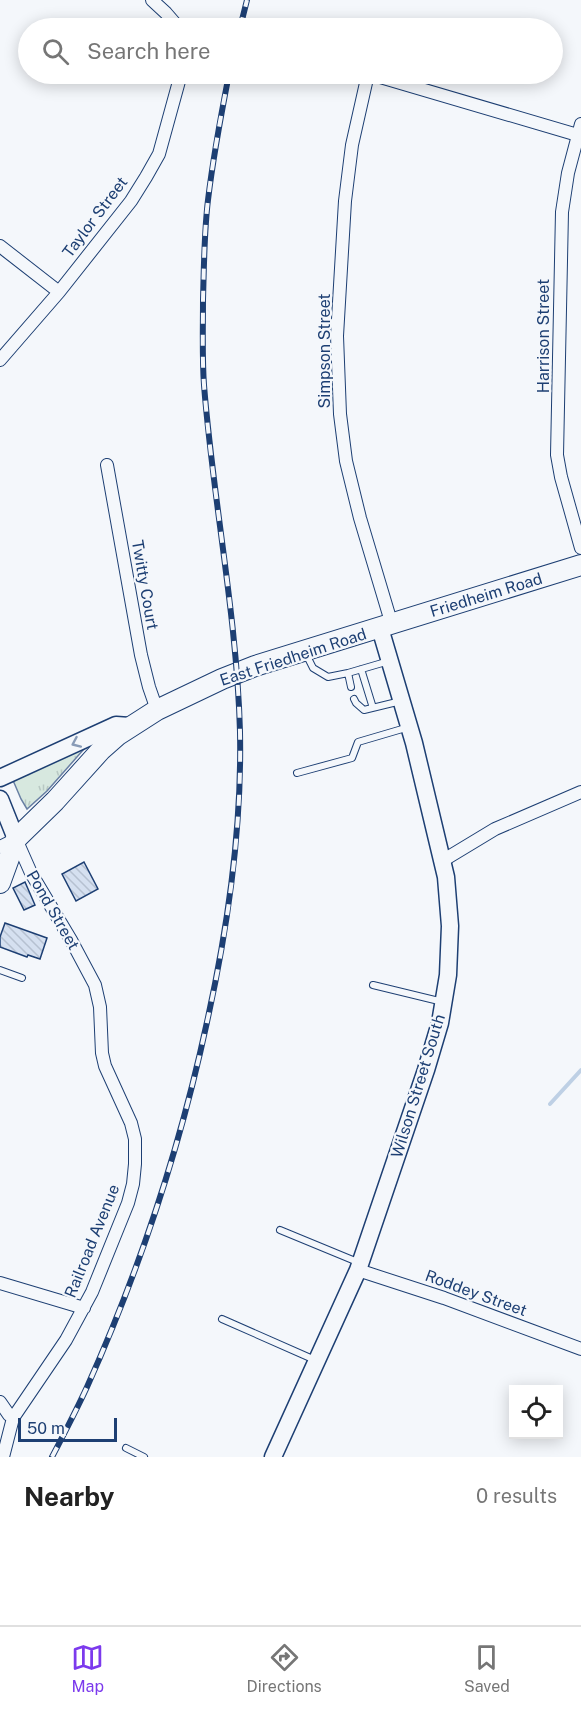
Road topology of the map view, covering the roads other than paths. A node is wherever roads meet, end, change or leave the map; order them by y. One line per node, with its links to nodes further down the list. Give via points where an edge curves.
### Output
1 (152, 0): 2 (street)
2 (170, 18)
3 (178, 84): 8 (street, Taylor Street, via 159,154 130,201)
4 (367, 84): 13 (street, Simpson Street, via 352,145 345,201 337,336 346,461 380,582)
5 (405, 84): 6 (street)
6 (580, 132): 11 (street, Harrison Street, via 562,212 557,455)
7 (0, 246): 8 (street)
8 (58, 292): 9 (street, Taylor Street)
9 (0, 360)
10 (107, 465): 22 (street, Twitty Court, via 146,678)
11 (581, 548)
12 (581, 565): 13 (main road, Friedheim Road)
13 (386, 626): 14 (main road, East Friedheim Road); 15 (street, Wilson Street South)
14 (305, 651): 17 (lane, via 313,668 328,677); 22 (main road, East Friedheim Road, via 222,679)
15 (390, 661): 16 (lane); 20 (street, Wilson Street South)
16 (361, 669): 17 (lane); 21 (lane)
17 (348, 673): 18 (lane)
18 (351, 687)
19 (354, 699): 21 (lane, via 364,710)
20 (402, 701): 21 (lane); 24 (street, Wilson Street South)
21 (373, 708)
22 (157, 710): 23 (main road, East Friedheim Road)
23 (130, 726): 26 (street, East Friedheim Road, one-way to 26, via 116,725); 29 (main road)
24 (410, 727): 25 (lane, via 358,742 352,758); 30 (street, Wilson Street South)
25 (297, 773)
26 (0, 777)
27 (581, 792): 30 (street, via 495,829)
28 (0, 799): 29 (street, Pond Street)
29 (8, 843): 31 (main road); 36 (street, Pond Street, via 31,873 95,985)
30 (442, 861): 35 (street, Wilson Street South, via 450,926)
31 (0, 883)
32 (0, 970): 33 (lane)
33 (22, 978)
34 (373, 985): 35 (lane)
35 (443, 1002): 38 (street, Wilson Street South, via 426,1070)
36 (100, 1023): 40 (street, Railroad Avenue, via 105,1066 135,1139 135,1164 128,1203)
37 (280, 1230): 38 (lane)
38 (359, 1266): 42 (street, Roddey Street); 43 (street, Wilson Street South)
39 (0, 1283): 40 (street)
40 (84, 1308): 45 (street, Railroad Avenue)
41 (222, 1319): 43 (lane)
42 (581, 1349)
43 (318, 1361): 49 (street, Wilson Street South)
44 (0, 1402): 45 (street)
45 (13, 1418): 47 (street, Railroad Avenue)
46 (126, 1448): 48 (lane)
47 (3, 1457)
48 (144, 1457)
49 (273, 1457)

